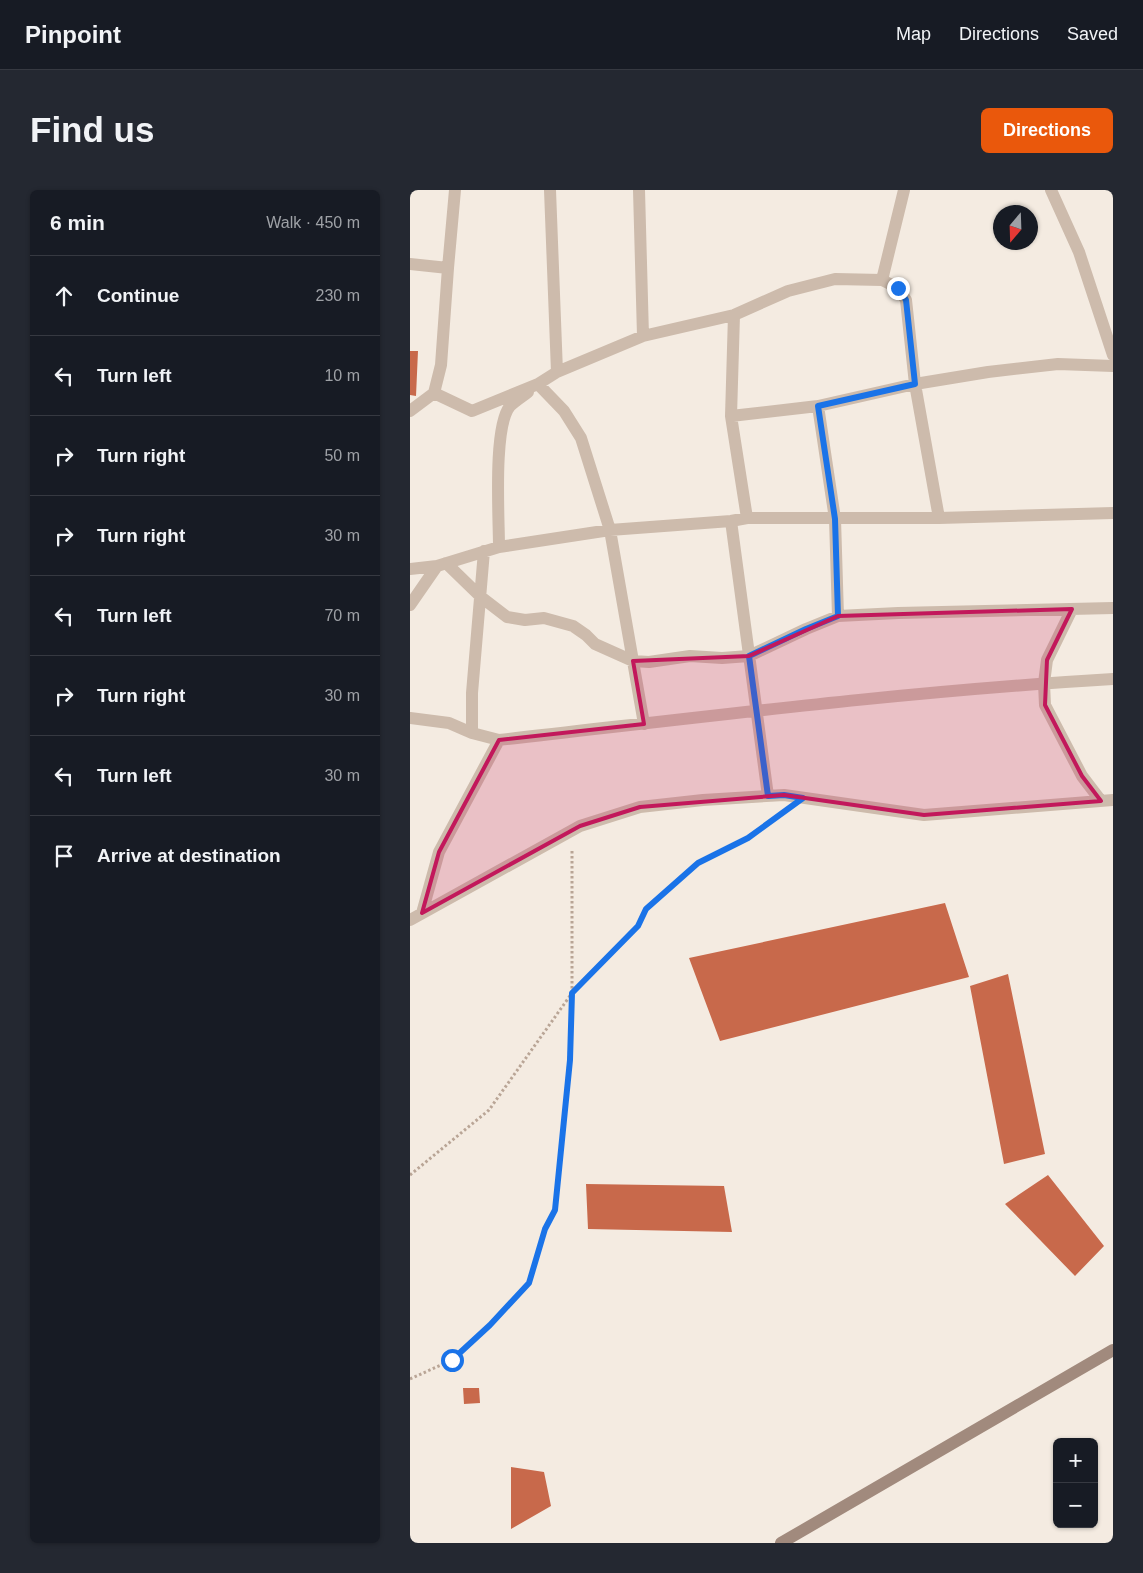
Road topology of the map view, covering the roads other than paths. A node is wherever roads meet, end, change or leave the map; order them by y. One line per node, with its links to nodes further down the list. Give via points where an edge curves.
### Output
1 (455, 190): 7 (street)
2 (550, 190): 13 (street)
3 (639, 190): 10 (street)
4 (904, 190): 8 (street)
5 (1051, 190): 11 (street, via 1079,252)
6 (410, 264): 7 (street)
7 (448, 268): 16 (street, via 441,365)
8 (882, 280): 9 (street, via 835,279 788,291); 15 (street, via 898,288 906,300)
9 (734, 315): 10 (street); 19 (street)
10 (643, 336): 13 (street)
11 (1113, 355)
12 (1113, 366): 15 (street, via 1058,364)
13 (557, 372): 14 (street)
14 (538, 384): 16 (street, via 472,411); 25 (street, via 564,411 580,438); 26 (street, via 510,407 503,422 499,443)
15 (915, 384): 17 (street); 22 (street)
16 (434, 393): 18 (street)
17 (818, 406): 19 (street); 23 (street)
18 (410, 411)
19 (731, 416): 21 (street)
20 (1113, 513): 22 (street)
21 (747, 518): 23 (street); 24 (street)
22 (939, 518): 23 (street)
23 (835, 519): 34 (street)
24 (731, 521): 25 (street); 35 (street)
25 (610, 530): 26 (street); 36 (street)
26 (498, 547): 27 (street)
27 (484, 551): 28 (street); 30 (street)
28 (441, 565): 29 (street); 30 (street); 31 (street)
29 (410, 569)
30 (481, 597): 36 (street, via 507,617 525,620 544,618 573,626 595,644); 42 (street, via 472,693)
31 (410, 605)
32 (1113, 608): 33 (street)
33 (1072, 609): 34 (street); 38 (street, via 1047,660)
34 (838, 616): 35 (street)
35 (749, 656): 36 (street, via 690,656); 39 (street)
36 (633, 661): 41 (street)
37 (1113, 679): 38 (street)
38 (1044, 683): 39 (street); 45 (street, via 1045,705 1082,776)
39 (756, 711): 41 (street); 44 (street)
40 (410, 718): 42 (street, via 449,723)
41 (644, 724): 43 (street)
42 (472, 733): 43 (street)
43 (499, 740): 46 (street, via 439,852)
44 (768, 796): 45 (street, via 784,795 924,816); 46 (street, via 640,807 580,826)
45 (1107, 801)
46 (422, 913): 47 (street)
47 (410, 920)
48 (1113, 1350): 49 (main road)
49 (781, 1543)

